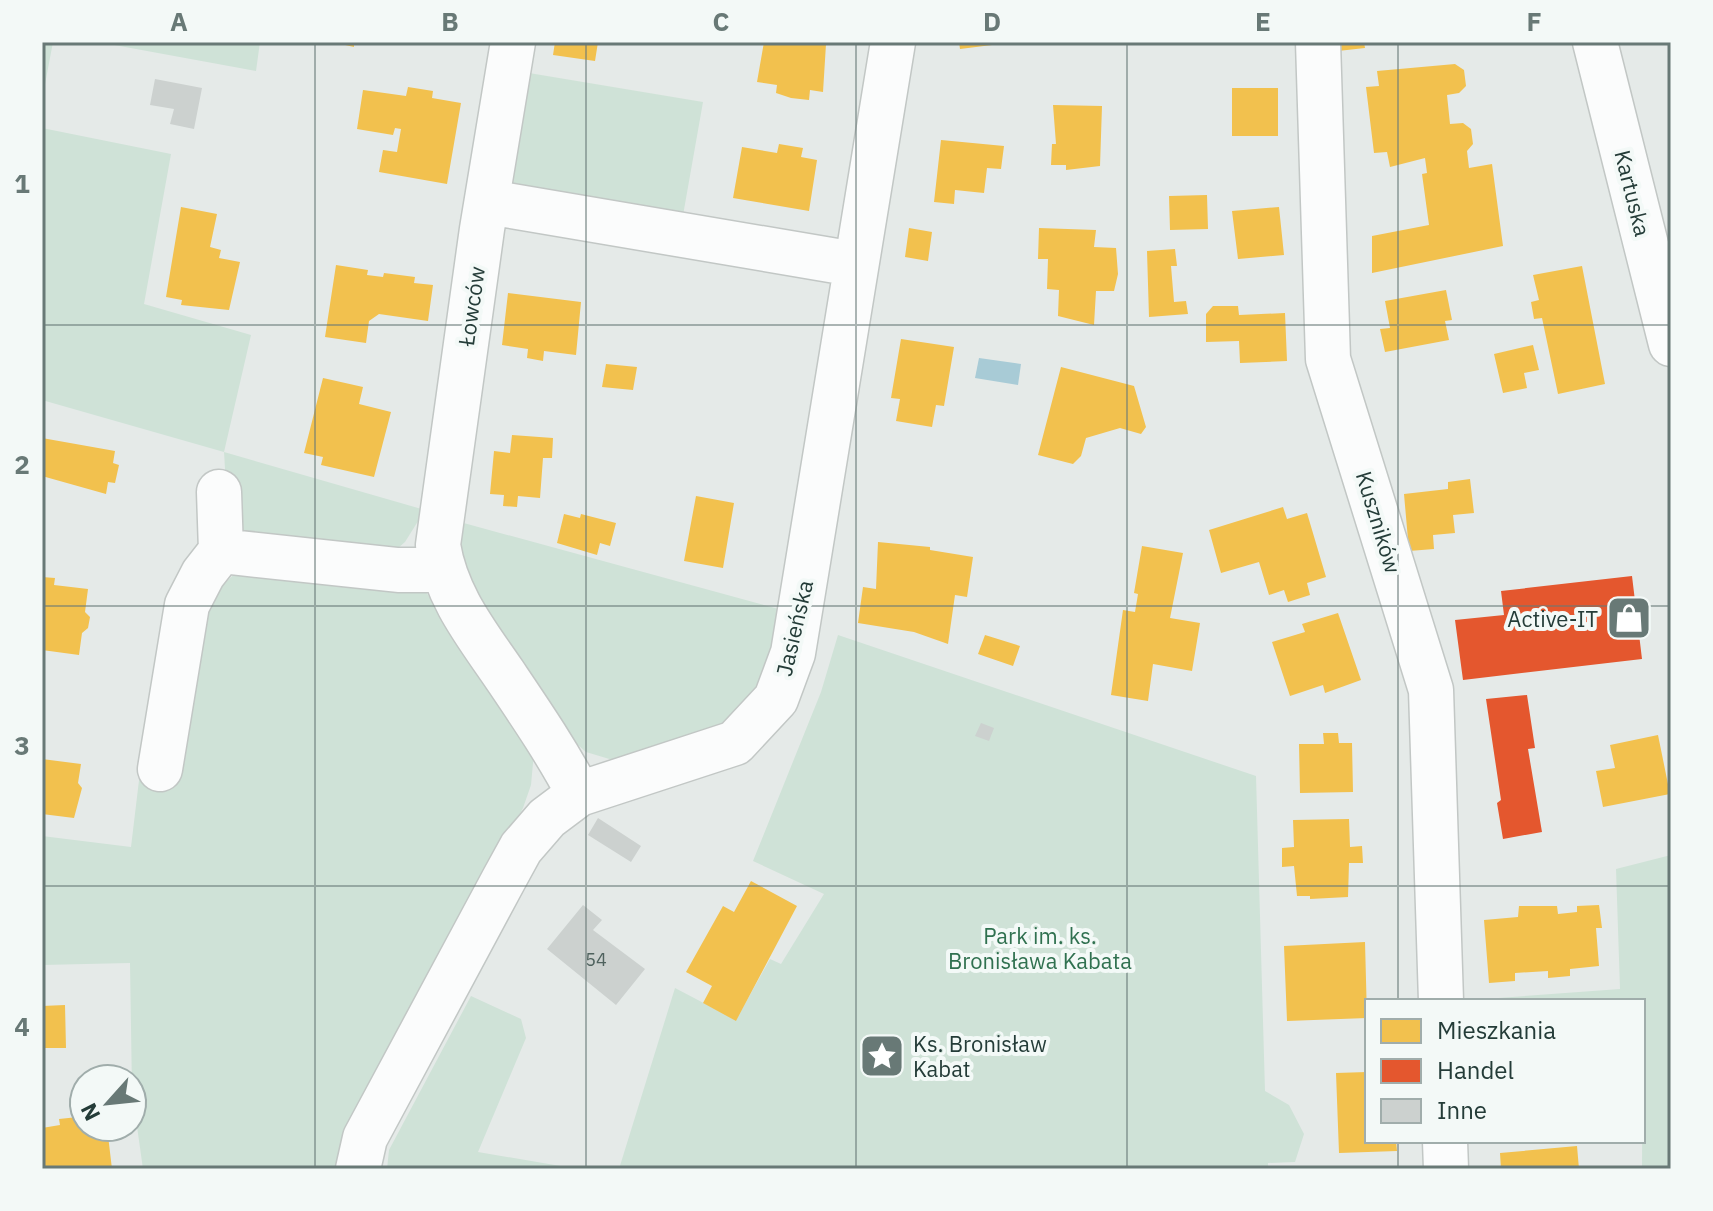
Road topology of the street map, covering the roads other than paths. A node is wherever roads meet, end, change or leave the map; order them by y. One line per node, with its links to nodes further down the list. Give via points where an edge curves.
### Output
1 (513, 42): 5 (street, Łowców)
2 (893, 42): 6 (street, Jasieńska)
3 (1318, 42): 13 (street, Kuszników, via 1328,359 1431,690)
4 (1595, 42): 7 (street, Kartuska)
5 (488, 202): 6 (street); 10 (street, Łowców, via 441,517)
6 (854, 264): 12 (street, Jasieńska, via 793,653 776,699 735,743)
7 (1671, 344)
8 (219, 492): 9 (street)
9 (221, 551): 10 (street); 11 (street, via 187,605)
10 (442, 570): 12 (street, Łowców, via 455,602)
11 (160, 769)
12 (579, 794): 15 (street, Jasieńska, via 547,818 521,848 365,1138)
13 (1441, 999)
14 (1445, 1143): 16 (street)
15 (358, 1169)
16 (1446, 1169)

